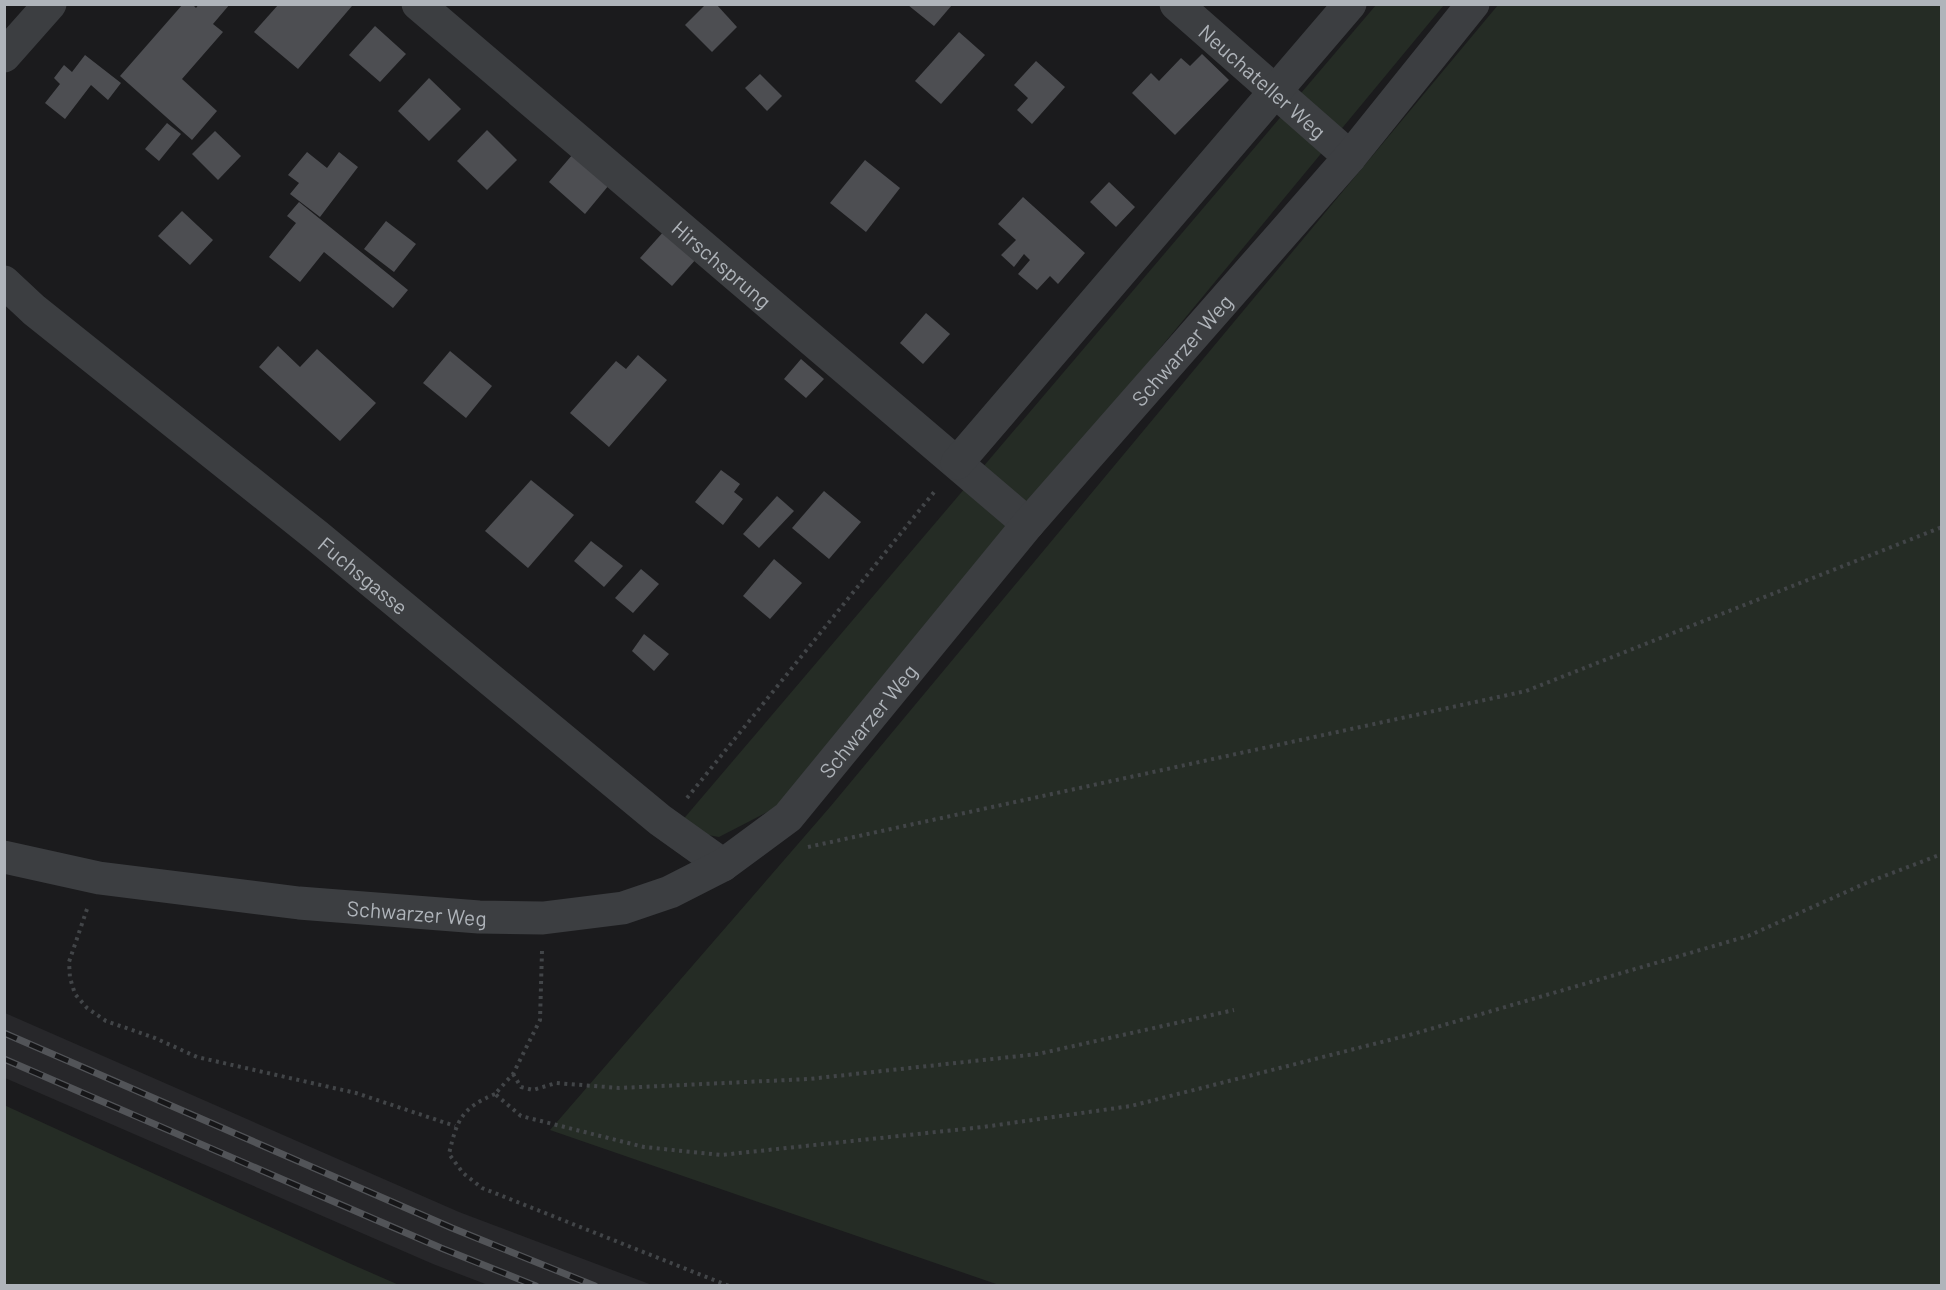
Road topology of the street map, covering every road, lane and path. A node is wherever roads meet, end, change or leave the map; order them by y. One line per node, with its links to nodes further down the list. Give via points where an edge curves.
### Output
1 (50, 4): 6 (street)
2 (418, 4): 10 (street, Hirschsprung)
3 (1176, 4): 7 (street, Neuchateller Weg)
4 (1350, 4): 7 (street)
5 (1473, 4): 8 (street, Schwarzer Weg)
6 (4, 56)
7 (1274, 91): 8 (street, Neuchateller Weg); 10 (street)
8 (1350, 157): 11 (street, Schwarzer Weg)
9 (4, 282): 13 (street, Fuchsgasse)
10 (957, 463): 11 (street, Hirschsprung); 13 (path)
11 (1028, 524): 17 (street, Schwarzer Weg, via 788,817)
12 (1941, 527): 14 (path, via 1526,692)
13 (665, 824): 17 (street, Fuchsgasse)
14 (805, 848)
15 (1941, 854): 22 (path, via 1748,936 1413,1034 1131,1106 983,1127 721,1155 644,1147 521,1116)
16 (4, 857): 18 (street, Schwarzer Weg)
17 (723, 865): 19 (street, Schwarzer Weg, via 670,892 623,908)
18 (99, 878): 19 (street, Schwarzer Weg, via 380,911); 23 (path, via 69,962 75,994 87,1008 106,1021 197,1057 356,1093)
19 (543, 918): 21 (path, via 540,1020)
20 (1234, 1010): 21 (path, via 1038,1054 809,1079 619,1088 556,1083 533,1090 521,1087)
21 (513, 1074): 22 (path)
22 (495, 1094): 23 (path, via 470,1104)
23 (455, 1126): 24 (path, via 449,1154 463,1173 482,1188)
24 (729, 1286)

